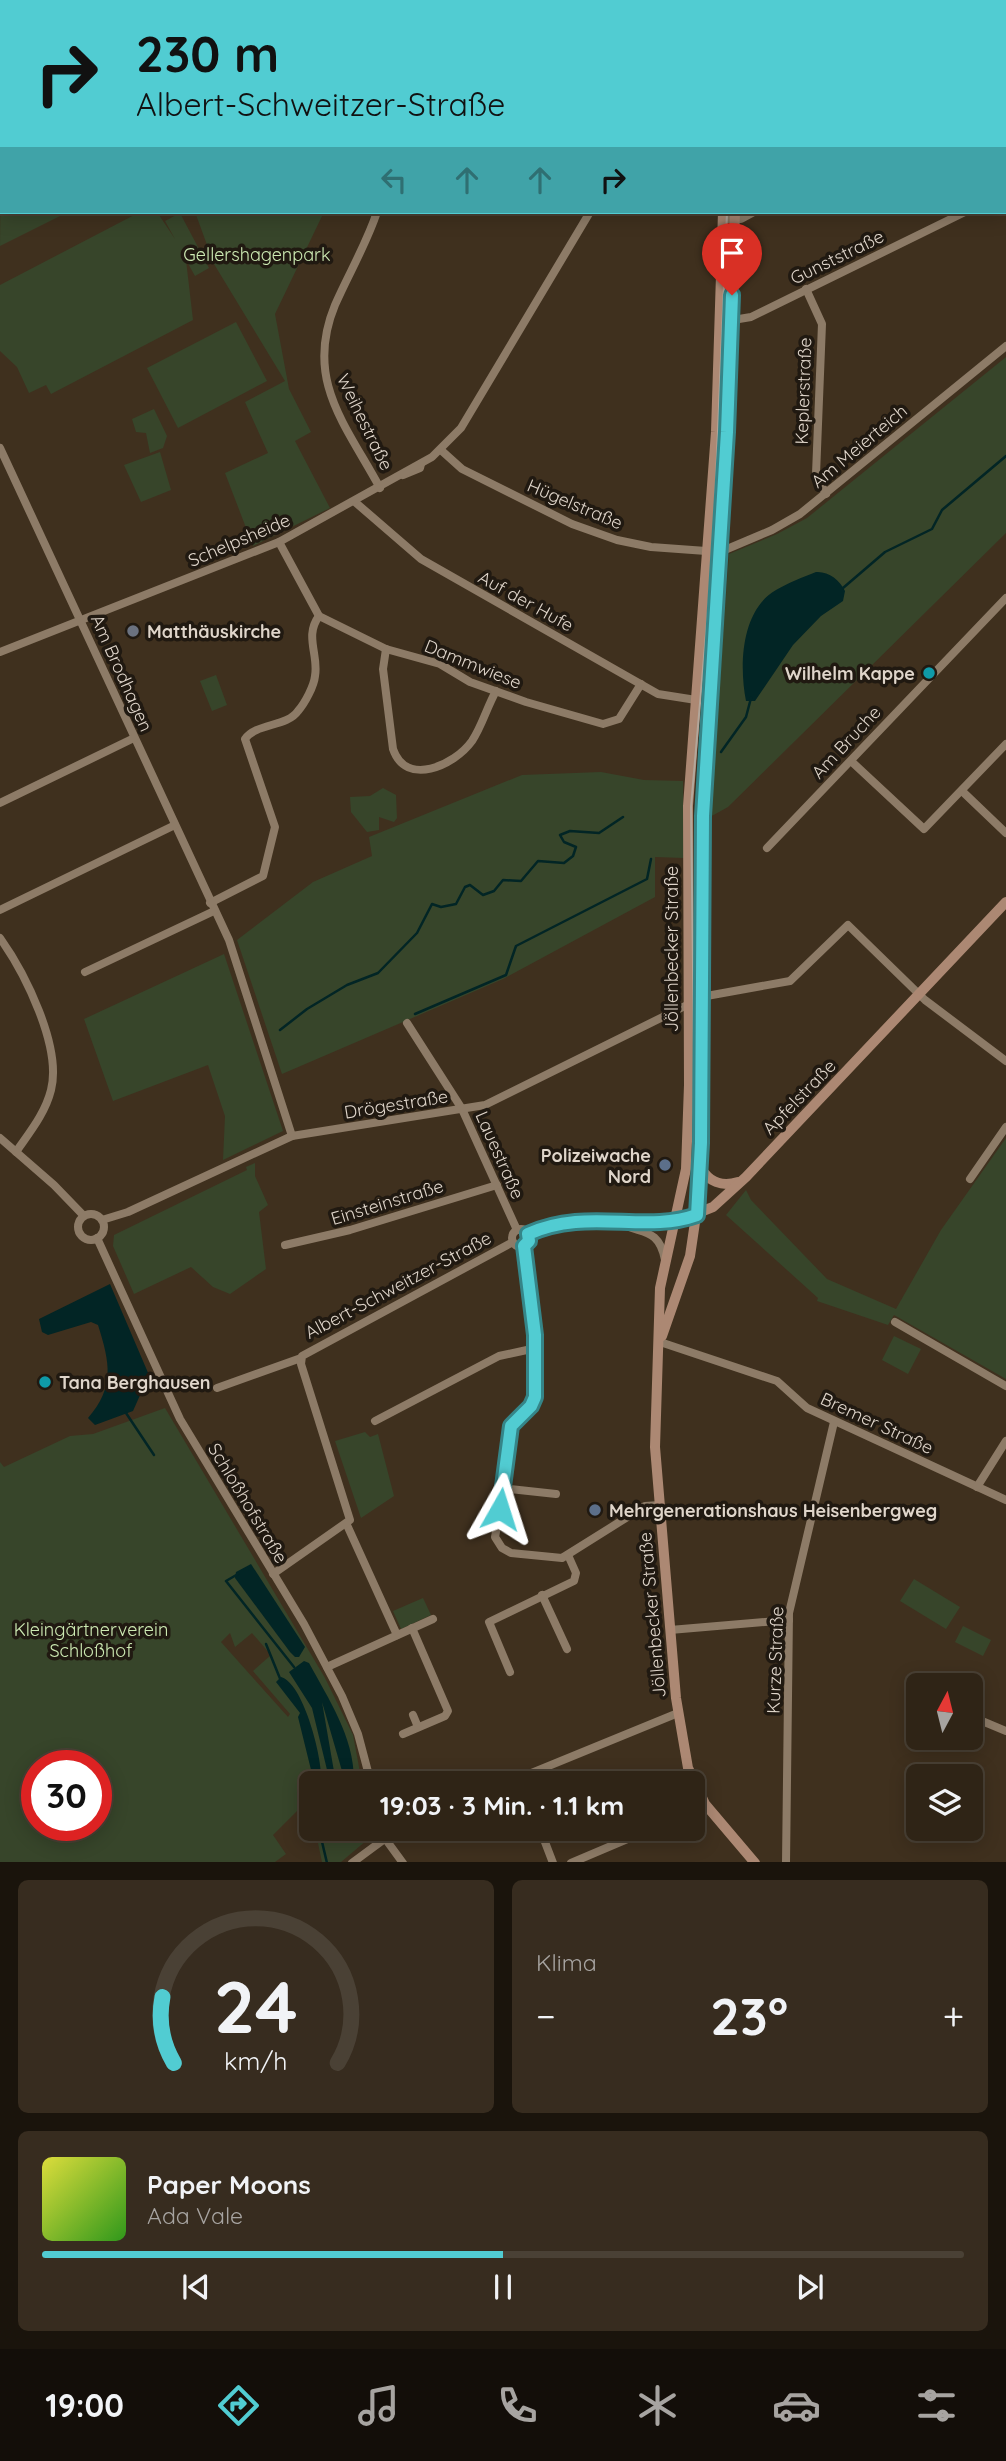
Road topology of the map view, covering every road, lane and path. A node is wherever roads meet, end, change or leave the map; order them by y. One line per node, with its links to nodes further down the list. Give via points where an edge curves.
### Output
1 (376, 214): 10 (street, Weihestraße, via 332,314 323,363 331,397)
2 (589, 214): 9 (street, Schelpsheide, via 461,428)
3 (961, 214): 5 (street, Gunststraße)
4 (729, 216): 6 (main road, Jöllenbecker Straße)
5 (806, 289): 6 (street, Gunststraße, via 751,317); 11 (street, Keplerstraße, via 822,324 816,474)
6 (726, 321): 14 (main road, Jöllenbecker Straße)
7 (1006, 346): 11 (street, Am Meierteich)
8 (0, 448): 17 (street, Am Brodhagen)
9 (442, 451): 10 (street, Schelpsheide); 14 (street, Hügelstraße, via 462,469 586,529 637,544)
10 (380, 488): 12 (street, Schelpsheide)
11 (826, 495): 14 (street, Am Meierteich, via 790,521)
12 (355, 502): 13 (street, Schelpsheide); 20 (street, Auf der Hufe, via 421,559)
13 (279, 542): 16 (street); 17 (street, Schelpsheide)
14 (715, 553): 22 (main road, Jöllenbecker Straße); 37 (main road, Jöllenbecker Straße, via 703,816)
15 (1006, 598): 25 (street, Am Bruche)
16 (320, 616): 18 (street, Dammwiese); 31 (street, via 311,635 316,675 299,710 245,740 275,823 265,873)
17 (81, 621): 19 (street, Schelpsheide); 23 (street, Am Brodhagen)
18 (386, 649): 21 (street, Dammwiese, via 440,664); 21 (street, via 383,669 393,749 409,770 442,764 465,748)
19 (0, 652)
20 (641, 684): 21 (street, Dammwiese, via 619,719 608,724); 22 (street, Auf der Hufe, via 664,696)
21 (496, 691)
22 (696, 700): 38 (main road, Jöllenbecker Straße, via 687,819)
23 (134, 738): 27 (street); 28 (street, Am Brodhagen)
24 (1006, 744): 26 (street)
25 (851, 761): 26 (street, via 924,829); 30 (street, Am Bruche)
26 (962, 791): 29 (street)
27 (0, 803)
28 (175, 825): 31 (street, Am Brodhagen); 33 (street)
29 (1006, 833)
30 (767, 848)
31 (212, 907): 35 (street); 43 (street, Am Brodhagen, via 232,949)
32 (1004, 907): 36 (main road, Apfelstraße)
33 (0, 910)
34 (0, 938): 45 (street, via 37,1007 54,1073 47,1102)
35 (85, 972)
36 (920, 995): 37 (street, Jöllenbecker Straße, via 848,925 790,981); 40 (street); 47 (main road, Apfelstraße)
37 (701, 997): 46 (main road, Jöllenbecker Straße)
38 (689, 1004): 41 (street, Drögestraße, via 485,1105); 54 (main road, Jöllenbecker Straße, via 686,1169)
39 (407, 1023): 41 (street, Lauestraße)
40 (1006, 1061)
41 (462, 1109): 43 (street, Drögestraße); 49 (street, Lauestraße)
42 (1006, 1128): 48 (street)
43 (292, 1136): 53 (street, Drögestraße)
44 (0, 1138): 45 (street)
45 (16, 1152): 50 (street)
46 (700, 1166): 47 (main road, via 708,1179 727,1185); 51 (main road, Jöllenbecker Straße)
47 (746, 1177): 51 (main road, Apfelstraße)
48 (970, 1179)
49 (497, 1185): 55 (street, Lauestraße); 59 (street, Einsteinstraße, via 359,1228)
50 (83, 1215): 53 (street, via 92,1213); 57 (street, via 77,1224 80,1235)
51 (697, 1215): 54 (main road, Apfelstraße); 63 (main road, Jöllenbecker Straße, via 690,1256)
52 (615, 1219): 54 (street); 56 (street, via 572,1222); 61 (street, via 651,1233)
53 (102, 1220): 57 (street, via 104,1229)
54 (675, 1222): 61 (main road, Jöllenbecker Straße)
55 (517, 1230): 56 (street); 58 (street)
56 (528, 1234): 60 (street)
57 (97, 1238): 78 (street, Schloßhofstraße, via 170,1401)
58 (513, 1242): 60 (street); 65 (street, Albert-Schweitzer-Straße, via 308,1350)
59 (285, 1245)
60 (524, 1246): 64 (street)
61 (665, 1260): 63 (main road, Jöllenbecker Straße)
62 (895, 1322): 66 (street)
63 (660, 1342): 69 (street, Bremer Straße, via 777,1381 807,1408); 75 (main road, Jöllenbecker Straße, via 655,1424)
64 (536, 1348): 68 (street, via 499,1356); 71 (street, via 535,1397 511,1426)
65 (301, 1358): 67 (street, Albert-Schweitzer-Straße); 76 (street, Albert-Schweitzer-Straße, via 350,1517)
66 (1006, 1385)
67 (217, 1388)
68 (376, 1421)
69 (834, 1422): 72 (street, Bremer Straße); 81 (street, Kurze Straße)
70 (1006, 1441): 72 (street)
71 (505, 1486): 73 (street); 77 (street, via 495,1528 502,1548 520,1555 558,1559)
72 (977, 1487): 74 (street, Bremer Straße)
73 (556, 1494)
74 (1006, 1500)
75 (660, 1505): 77 (street, via 645,1506); 83 (main road, Jöllenbecker Straße)
76 (347, 1525): 78 (street); 84 (street, Albert-Schweitzer-Straße)
77 (568, 1555): 79 (street, via 576,1579)
78 (273, 1574): 86 (street, Schloßhofstraße)
79 (542, 1595): 85 (street); 87 (street, via 489,1622)
80 (433, 1619): 82 (street)
81 (789, 1620): 83 (street); 107 (street, Kurze Straße)
82 (412, 1628): 84 (street); 91 (street, via 448,1708 445,1716)
83 (670, 1630): 88 (main road, Jöllenbecker Straße)
84 (397, 1635): 86 (street)
85 (567, 1649)
86 (327, 1667): 94 (street, Schloßhofstraße, via 355,1725)
87 (510, 1672)
88 (678, 1713): 95 (street); 96 (main road, Jöllenbecker Straße)
89 (413, 1715): 91 (street)
90 (984, 1722): 92 (street)
91 (418, 1727): 93 (street)
92 (1006, 1731)
93 (403, 1734)
94 (368, 1771)
95 (543, 1771)
96 (689, 1771)
97 (705, 1804): 106 (main road, Jöllenbecker Straße)
98 (375, 1841): 102 (street)
99 (388, 1841): 103 (street)
100 (545, 1841): 104 (street)
101 (623, 1841): 105 (street)
102 (353, 1862)
103 (401, 1862)
104 (553, 1862)
105 (573, 1862)
106 (754, 1862)
107 (786, 1862)

